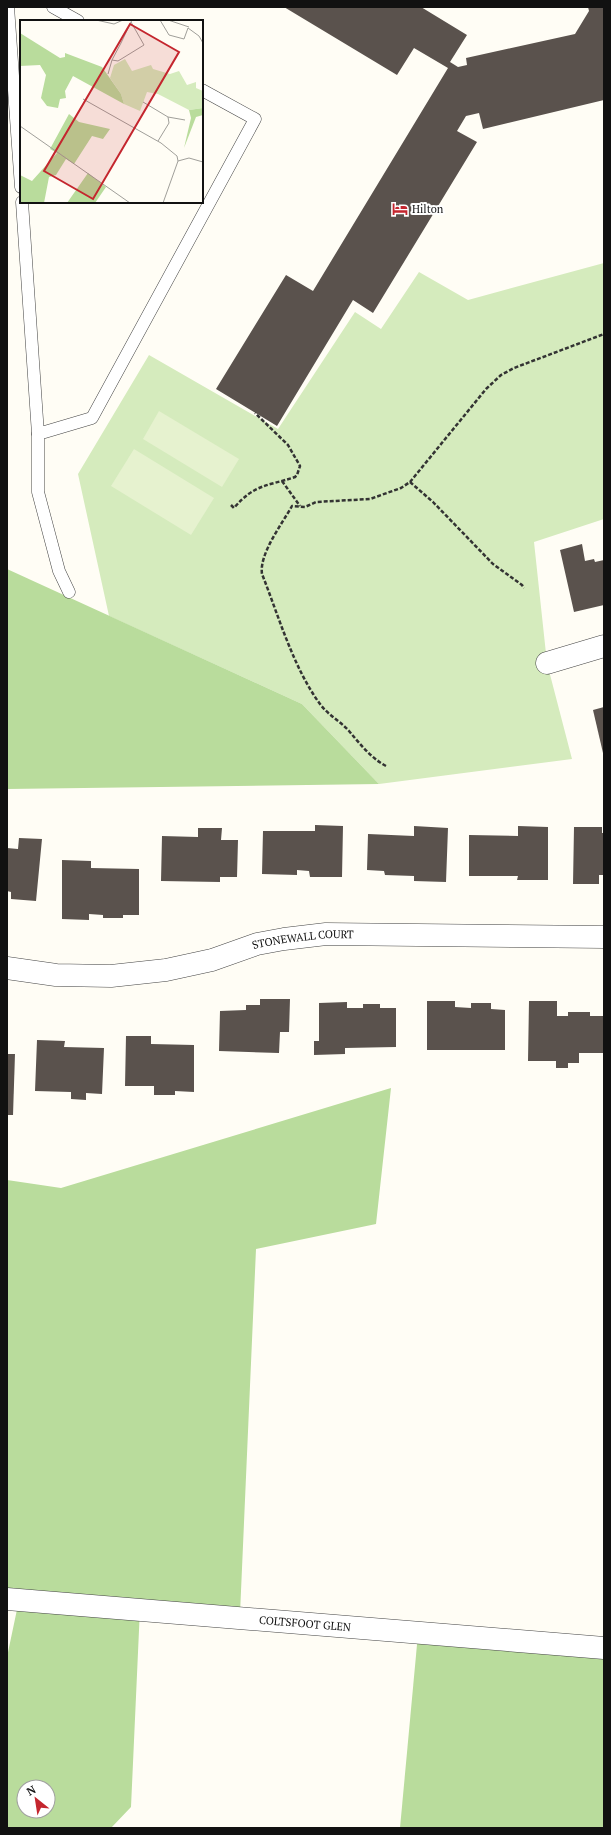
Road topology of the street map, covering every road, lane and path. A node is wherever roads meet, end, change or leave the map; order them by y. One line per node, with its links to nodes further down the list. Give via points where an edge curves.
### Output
1 (8, 7): 5 (lane)
2 (53, 7): 3 (lane)
3 (76, 20)
4 (203, 91): 9 (lane, via 255,119 92,418)
5 (20, 173)
6 (22, 203): 9 (lane)
7 (604, 334): 11 (path, via 501,375 486,389)
8 (255, 413): 10 (path, via 288,445 300,466 298,475)
9 (38, 434): 15 (lane, via 38,492 58,571)
10 (282, 481): 12 (path, via 252,490 234,508); 13 (path)
11 (410, 482): 13 (path, via 401,488 370,499 316,502 305,507); 14 (path, via 493,564)
12 (231, 505)
13 (300, 506): 18 (path, via 292,506 269,547 263,560 262,574 304,679 313,694 332,718)
14 (524, 588)
15 (69, 592)
16 (604, 646): 17 (street)
17 (547, 662)
18 (386, 766)
19 (604, 938): 20 (street, STONEWALL COURT, via 326,934 257,944 212,960 166,970 119,975 56,975)
20 (7, 968)
21 (7, 1599): 22 (street, COLTSFOOT GLEN)
22 (604, 1648)

